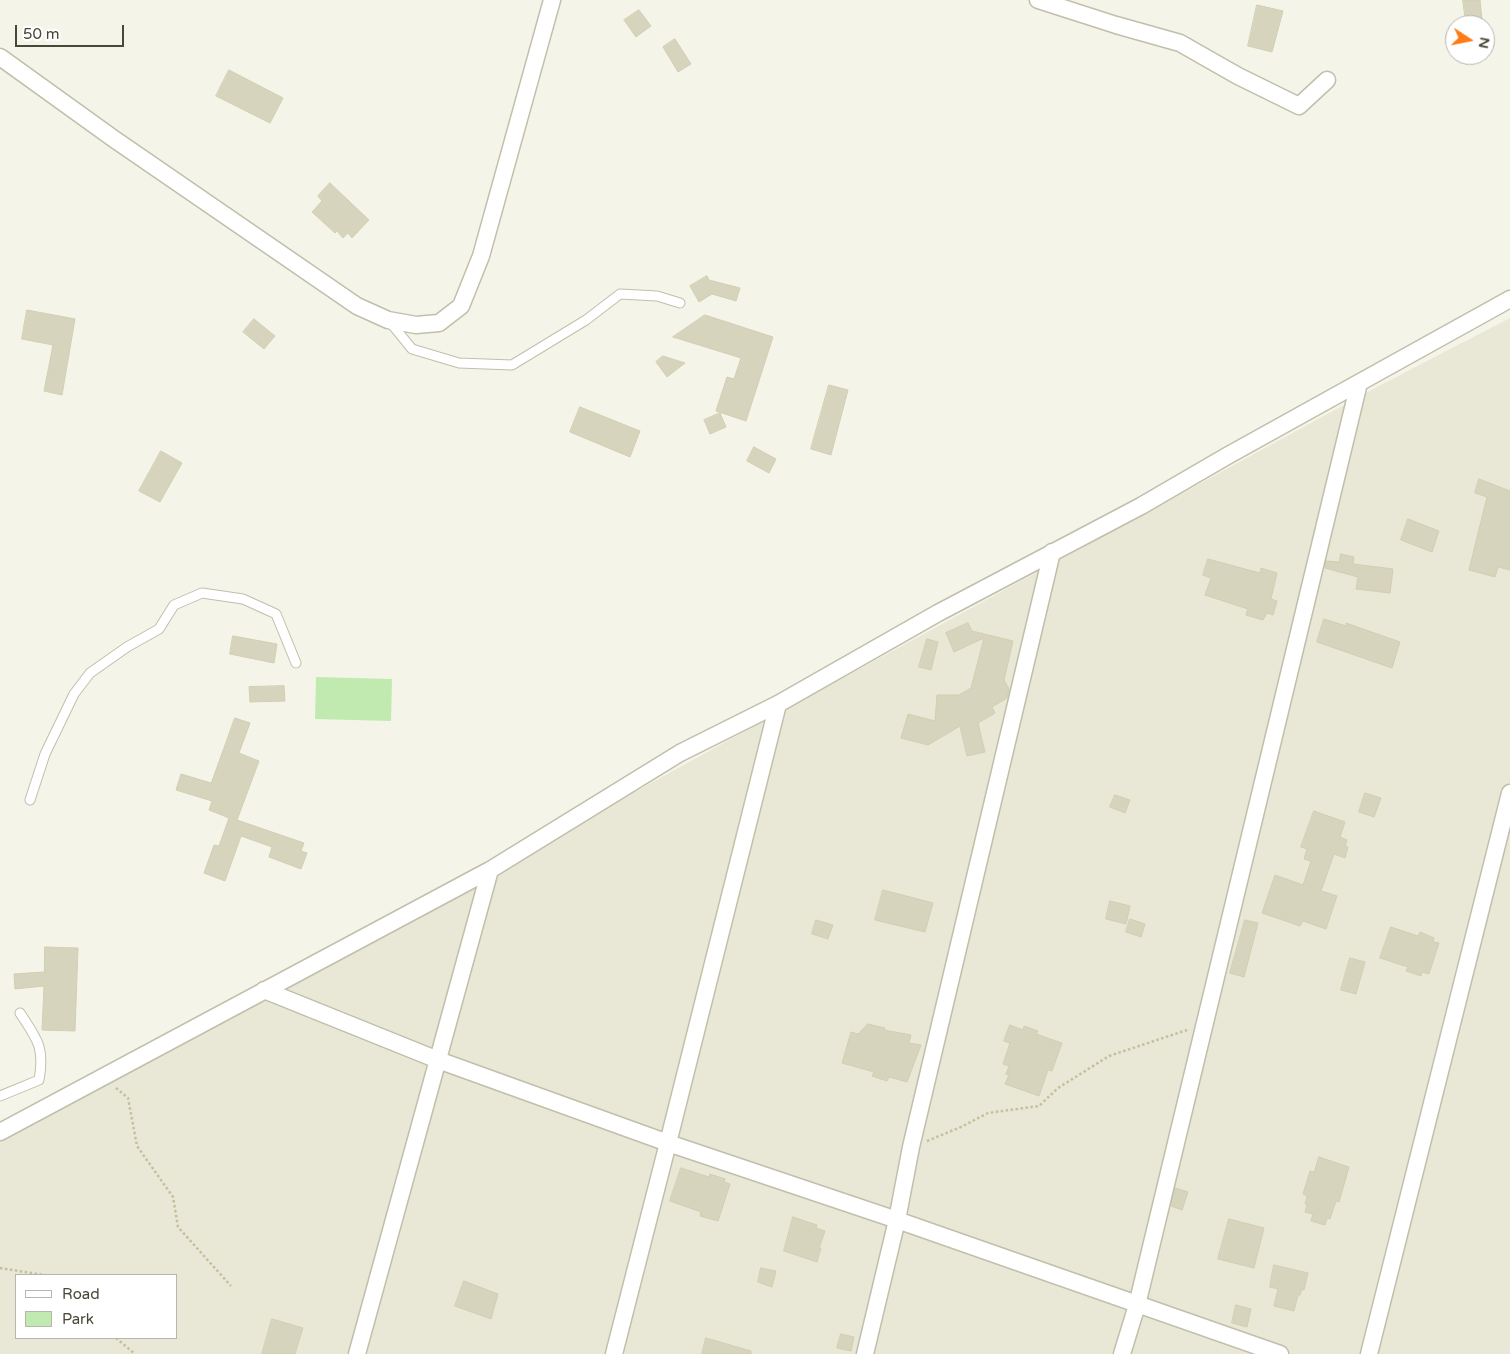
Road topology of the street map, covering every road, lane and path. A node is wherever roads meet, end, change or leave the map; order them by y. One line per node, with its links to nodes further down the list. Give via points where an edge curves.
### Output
1 (552, 0): 7 (street, via 481,256 461,306 439,323 416,325)
2 (1038, 0): 4 (street, via 1180,43 1299,106)
3 (0, 58): 7 (street, via 357,306)
4 (1327, 80)
5 (1510, 299): 8 (street)
6 (680, 303): 7 (lane, via 657,296 620,294 579,324 512,365 459,363 412,349)
7 (388, 320)
8 (1358, 383): 9 (street, via 1141,506); 18 (street)
9 (1052, 552): 11 (street); 24 (street)
10 (296, 663): 13 (lane, via 276,614 243,599 202,593 174,605 158,628 90,673 74,694 45,754)
11 (778, 704): 15 (street, via 680,753); 23 (street)
12 (1510, 793): 14 (street)
13 (30, 800)
14 (1506, 822): 37 (street)
15 (490, 870): 16 (street); 19 (street)
16 (264, 990): 19 (street); 20 (street)
17 (20, 1013): 21 (lane, via 39,1041 42,1065 39,1080)
18 (1205, 1025): 24 (path, via 1109,1056 1058,1088 1039,1106 988,1113); 29 (street)
19 (438, 1060): 23 (street); 32 (street)
20 (103, 1077): 22 (street); 28 (path, via 128,1098 137,1146 174,1197 178,1227)
21 (0, 1096)
22 (0, 1132)
23 (668, 1143): 25 (street); 33 (street)
24 (912, 1147): 25 (street)
25 (897, 1220): 29 (street); 34 (street)
26 (0, 1268): 27 (path)
27 (38, 1274)
28 (231, 1286)
29 (1137, 1305): 35 (street); 36 (street)
30 (117, 1339): 31 (path)
31 (135, 1354)
32 (357, 1354)
33 (614, 1354)
34 (864, 1354)
35 (1122, 1354)
36 (1280, 1354)
37 (1369, 1354)

